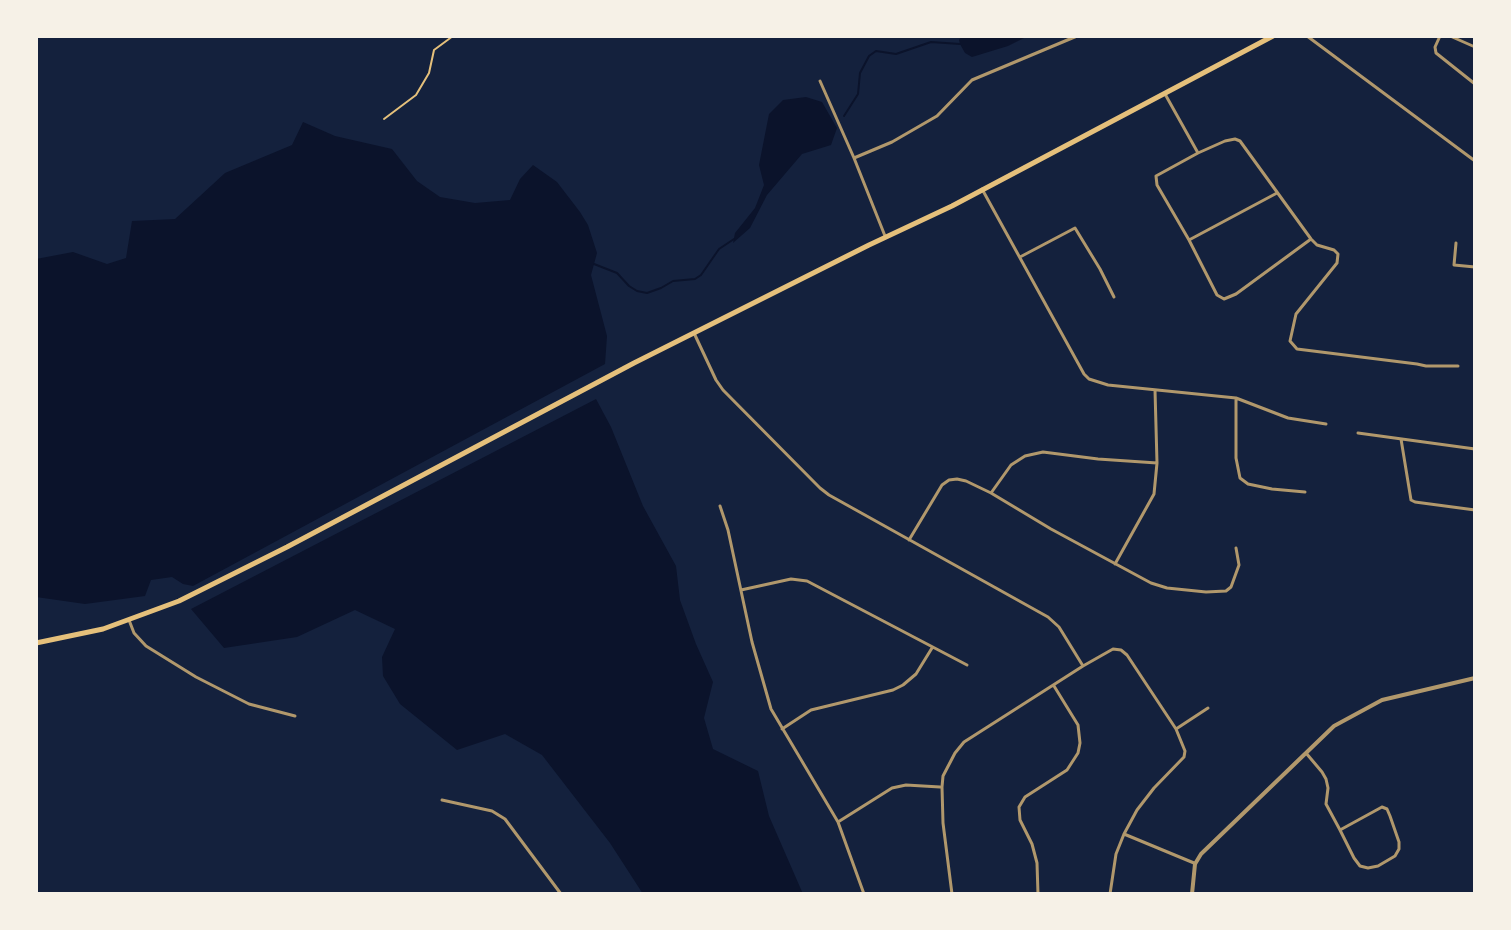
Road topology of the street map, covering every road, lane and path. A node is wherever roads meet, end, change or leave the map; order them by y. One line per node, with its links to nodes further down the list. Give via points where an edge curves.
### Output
1 (453, 36): 11 (path, via 434,50 416,95)
2 (1077, 36): 13 (street, via 972,80 937,116)
3 (1273, 36): 10 (main road)
4 (1307, 36): 14 (street)
5 (1440, 36): 9 (street, via 1436,53)
6 (1450, 36): 7 (street)
7 (1475, 47)
8 (820, 81): 13 (street)
9 (1475, 84)
10 (1165, 94): 12 (street); 15 (main road)
11 (384, 119)
12 (1198, 153): 16 (street, via 1225,141 1240,141); 19 (street, via 1156,176)
13 (854, 158): 17 (street)
14 (1475, 161)
15 (982, 189): 17 (main road); 21 (street)
16 (1277, 193): 18 (street); 19 (street)
17 (885, 237): 24 (main road)
18 (1311, 239): 19 (street, via 1224,299); 25 (street, via 1334,250 1337,263 1296,314 1290,341 1297,349)
19 (1189, 240)
20 (1456, 243): 22 (street, via 1454,265)
21 (1020, 257): 23 (street, via 1075,228); 26 (street, via 1089,379)
22 (1475, 267)
23 (1114, 297)
24 (694, 333): 37 (street, via 723,390 820,488); 41 (main road, via 287,547)
25 (1458, 366)
26 (1154, 389): 27 (street); 32 (street)
27 (1236, 398): 28 (street, via 1288,418); 33 (street, via 1240,478 1248,484)
28 (1326, 424)
29 (1358, 433): 30 (street)
30 (1401, 439): 31 (street); 36 (street, via 1411,500)
31 (1475, 449)
32 (1157, 463): 34 (street, via 1043,452 1011,465); 39 (street, via 1154,494)
33 (1305, 492)
34 (991, 493): 37 (street, via 966,481 949,480); 39 (street)
35 (720, 506): 40 (street)
36 (1475, 510)
37 (909, 540): 45 (street, via 1048,617)
38 (1236, 548): 39 (street, via 1239,565 1226,591 1167,588)
39 (1115, 564)
40 (741, 590): 43 (street, via 791,579 807,581); 50 (street, via 764,688)
41 (129, 620): 42 (main road); 49 (street, via 151,650 196,677 249,704)
42 (36, 643)
43 (932, 648): 44 (street); 50 (street, via 903,685 811,710)
44 (967, 665)
45 (1083, 666): 47 (street); 51 (street, via 1109,651 1124,652)
46 (1475, 678): 52 (street, via 1382,700 1334,726)
47 (1054, 686): 53 (street, via 964,742 949,762); 62 (street, via 1078,725 1080,743 1067,770 1025,797 1019,807 1037,863)
48 (1208, 708): 51 (street)
49 (295, 716)
50 (782, 729): 55 (street)
51 (1176, 729): 57 (street, via 1184,757 1154,788)
52 (1306, 753): 56 (street, via 1326,779 1326,804); 58 (street)
53 (942, 787): 55 (street, via 892,788); 61 (street)
54 (442, 800): 59 (street, via 505,819)
55 (838, 822): 60 (street)
56 (1340, 830): 56 (street, via 1363,867 1378,866 1399,849 1385,808)
57 (1124, 834): 58 (street); 63 (street)
58 (1195, 864): 64 (street)
59 (561, 894)
60 (864, 894)
61 (952, 894)
62 (1038, 894)
63 (1110, 894)
64 (1192, 894)

